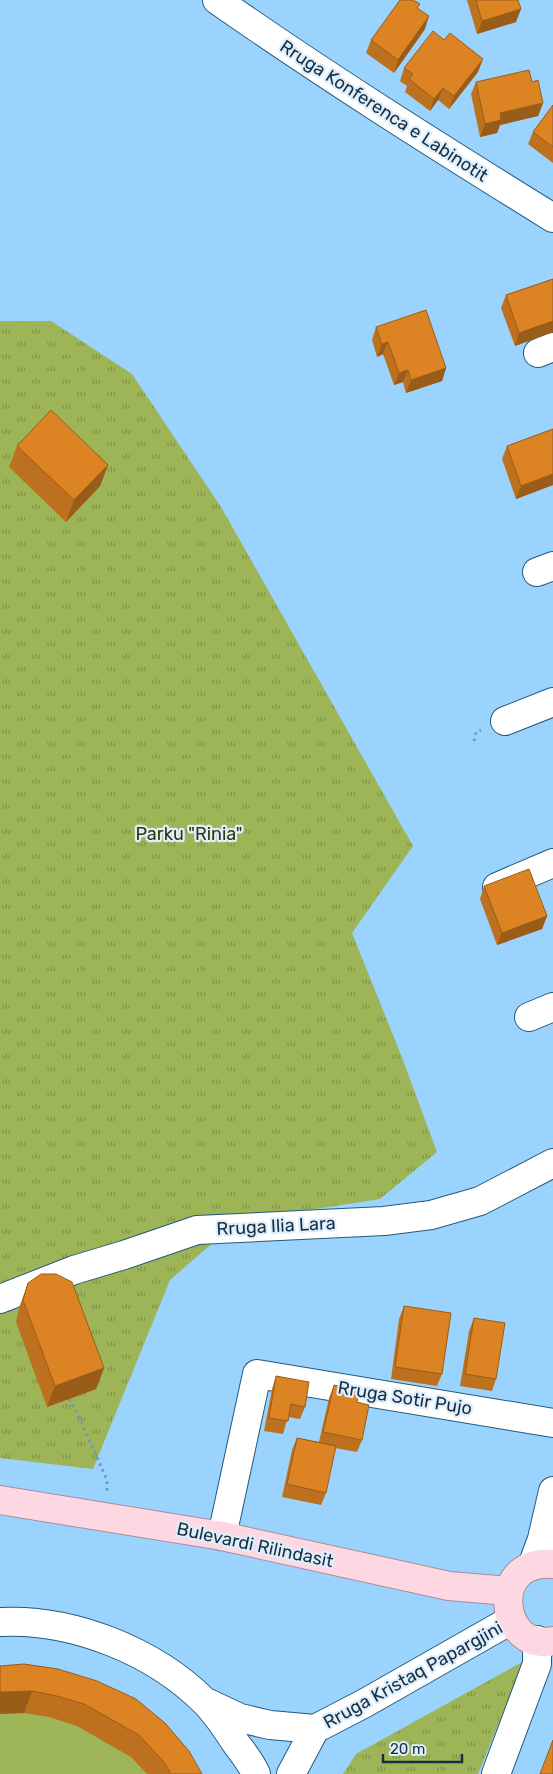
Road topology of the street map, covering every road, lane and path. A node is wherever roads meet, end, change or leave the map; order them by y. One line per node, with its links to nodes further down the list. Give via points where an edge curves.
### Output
1 (217, 0): 2 (street, Rruga Konferenca e Labinotit, via 285,48)
2 (553, 218)
3 (553, 702): 4 (street)
4 (505, 720)
5 (553, 863): 6 (street)
6 (496, 887)
7 (553, 1163): 8 (street, Rruga Ilia Lara, via 480,1201 431,1215 384,1221 197,1230 74,1270)
8 (0, 1299)
9 (69, 1399): 13 (path, via 107,1480)
10 (553, 1423): 14 (street, Rruga Sotir Pujo, via 257,1374)
11 (553, 1491): 15 (street, via 542,1539)
12 (0, 1500): 13 (main road, Bulevardi Rilindasit)
13 (108, 1517): 14 (main road, Bulevardi Rilindasit)
14 (222, 1536): 16 (main road, Bulevardi Rilindasit, via 449,1586)
15 (543, 1565): 16 (main road, via 522,1572)
16 (509, 1591): 17 (main road, via 507,1604)
17 (511, 1620): 19 (main road, via 525,1635); 21 (street, Rruga Kristaq Papargjini)
18 (0, 1622): 20 (street, Rruga Kristaq Papargjini, via 19,1621 76,1629 130,1649 180,1680)
19 (545, 1640): 24 (street)
20 (204, 1702): 21 (street, Rruga Kristaq Papargjini, via 240,1718); 22 (street, Rruga Kristaq Papargjini, via 221,1720)
21 (315, 1730): 23 (street, Rruga Kristaq Papargjini)
22 (256, 1774)
23 (291, 1774)
24 (496, 1774)

